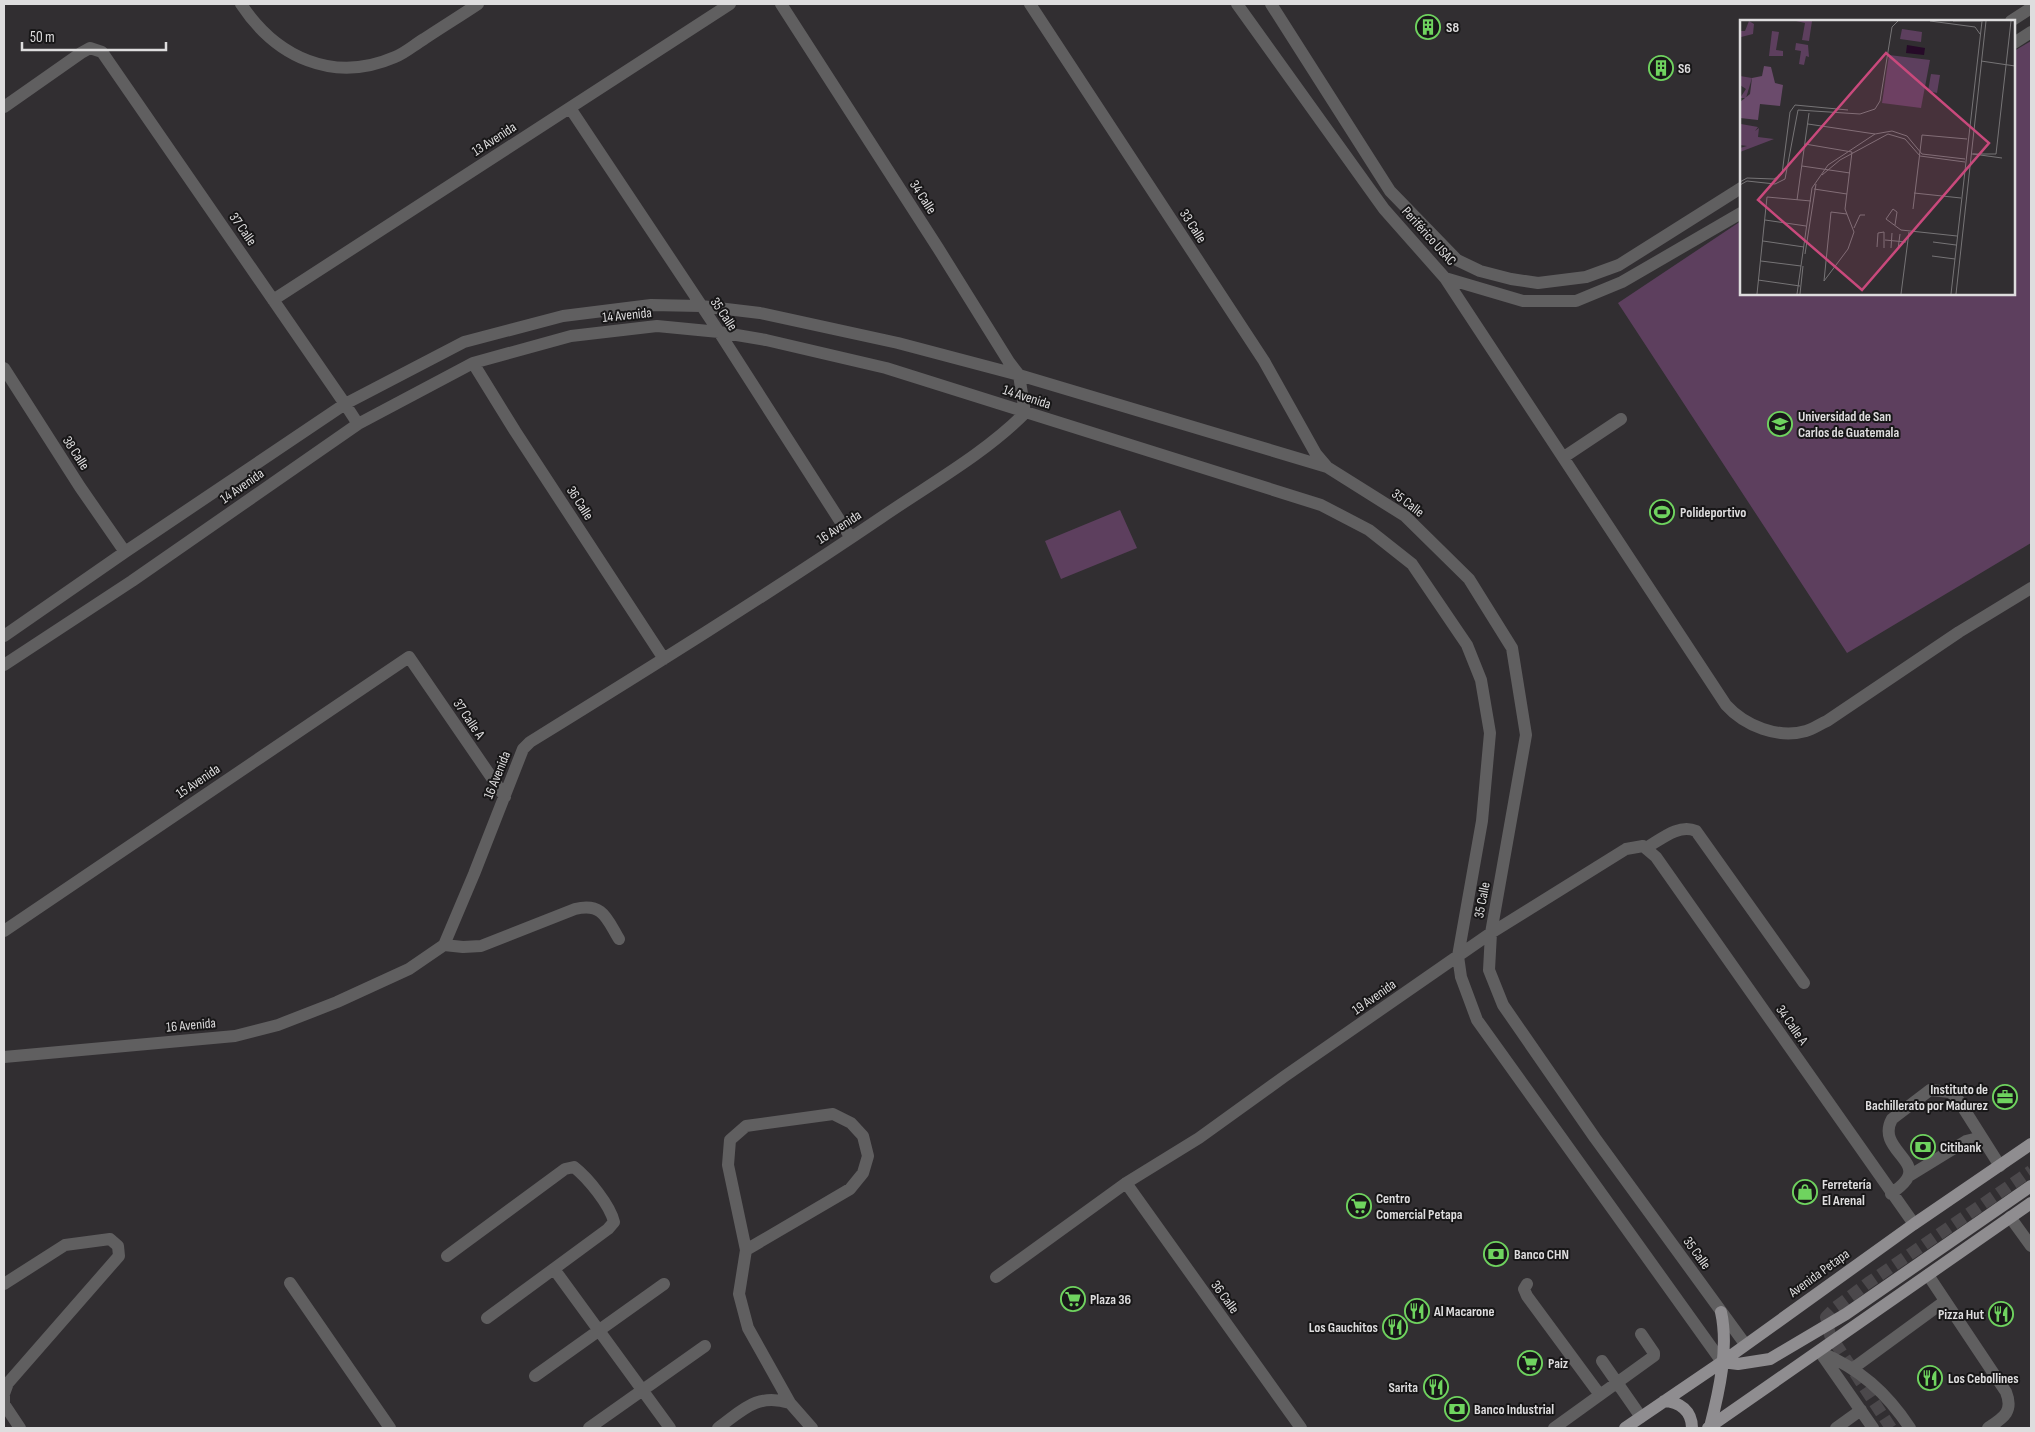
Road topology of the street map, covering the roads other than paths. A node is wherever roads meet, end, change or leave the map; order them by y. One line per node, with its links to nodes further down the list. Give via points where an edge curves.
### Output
1 (241, 4): 2 (street, via 251,19 286,50 309,62 351,68 377,64 397,56)
2 (478, 4)
3 (730, 4): 13 (street, 13 Avenida)
4 (781, 4): 22 (street, 34 Calle)
5 (1030, 4): 28 (street, 33 Calle, via 1264,361 1316,454)
6 (1237, 4): 16 (street, Periférico USAC, via 1384,209)
7 (1271, 4): 14 (street, Periférico USAC, via 1390,191 1457,260 1480,271 1538,283 1586,277 1619,264)
8 (2031, 8): 9 (street)
9 (2013, 20)
10 (2031, 32): 11 (street)
11 (2015, 42)
12 (4, 107): 17 (street, 37 Calle, via 80,53 90,48 102,52)
13 (570, 108): 17 (street, 13 Avenida); 18 (street, 35 Calle)
14 (1740, 189)
15 (1740, 214): 16 (street, Periférico USAC, via 1622,282 1576,300 1523,301)
16 (1446, 278): 27 (street)
17 (273, 300): 23 (street, 37 Calle)
18 (700, 306): 19 (street, 35 Calle); 22 (street, 14 Avenida, via 769,315 898,343); 23 (street, 14 Avenida, via 651,305 563,316 464,342)
19 (719, 332): 20 (street, 14 Avenida, via 657,326 571,336); 24 (street, 14 Avenida, via 886,368); 30 (street, 35 Calle)
20 (473, 364): 26 (street, 14 Avenida); 35 (street, 36 Calle)
21 (4, 368): 31 (street, 38 Calle)
22 (1019, 375): 24 (street, 34 Calle); 28 (street, 14 Avenida)
23 (346, 404): 26 (street, 37 Calle); 31 (street, 14 Avenida)
24 (1025, 412): 29 (street, 14 Avenida); 30 (street, 16 Avenida, via 1002,435)
25 (1621, 418): 27 (street)
26 (358, 424): 36 (street, 14 Avenida, via 132,581)
27 (1564, 457): 32 (street, via 1726,705 1744,721 1770,731 1805,731 1828,721)
28 (1327, 467): 40 (street, 35 Calle, via 1405,516 1469,579 1512,648 1526,735)
29 (1321, 505): 43 (street, 35 Calle, via 1369,530 1412,564 1467,645 1481,680 1490,733 1482,821)
30 (851, 538): 35 (street, 16 Avenida)
31 (125, 552): 33 (street, 14 Avenida)
32 (2031, 588)
33 (4, 636)
34 (408, 656): 37 (street, 37 Calle A); 39 (street, 15 Avenida)
35 (664, 659): 37 (street, 16 Avenida, via 530,742 523,749)
36 (4, 665)
37 (504, 797): 42 (street, 16 Avenida)
38 (1645, 847): 40 (street, 19 Avenida, via 1626,849); 44 (street, 19 Avenida, via 1678,831 1696,831); 52 (street, 34 Calle A, via 1656,857)
39 (4, 931)
40 (1492, 934): 43 (street, 19 Avenida); 67 (street, 35 Calle, via 1489,970 1503,1006)
41 (619, 939): 42 (street, via 605,916 587,906 480,946)
42 (444, 945): 45 (street, 16 Avenida, via 410,969 337,1002 278,1025 235,1036)
43 (1458, 956): 50 (street, 19 Avenida, via 1199,1138); 75 (street, 35 Calle, via 1461,977 1477,1020)
44 (1804, 983)
45 (4, 1057)
46 (1984, 1141): 48 (street); 49 (street, via 1966,1141); 49 (street, via 1957,1098 1950,1092 1930,1090 1888,1125 1888,1138 1910,1169)
47 (2031, 1144): 48 (main road, Avenida Petapa)
48 (2000, 1166): 55 (main road, Avenida Petapa)
49 (1909, 1176): 52 (street)
50 (1126, 1183): 61 (street, 19 Avenida); 92 (street, 36 Calle)
51 (2031, 1186): 75 (main road, via 1846,1314 1770,1359 1738,1364)
52 (1891, 1194): 55 (street, 34 Calle A)
53 (2031, 1203): 54 (main road)
54 (2010, 1217): 56 (street); 60 (main road)
55 (1914, 1224): 71 (main road, Avenida Petapa)
56 (2031, 1246)
57 (746, 1250): 57 (street, via 728,1165 730,1140 746,1126 811,1116 834,1114 851,1123 863,1136 868,1156 863,1173 850,1189); 82 (street, via 739,1294 748,1328)
58 (446, 1256): 59 (street, via 565,1169 574,1167 582,1173 614,1222 608,1230)
59 (554, 1269): 68 (street); 69 (street)
60 (1928, 1275): 66 (street); 73 (main road)
61 (996, 1277)
62 (290, 1283): 87 (street)
63 (4, 1284): 83 (street, via 65,1245 110,1238 118,1246 119,1256 8,1383)
64 (664, 1284): 69 (street)
65 (1527, 1284): 80 (street, via 1524,1289 1527,1296)
66 (1946, 1301): 76 (street); 100 (street, via 2010,1401 2003,1418)
67 (1721, 1312): 71 (street, 35 Calle); 75 (main road, via 1725,1329)
68 (487, 1318)
69 (599, 1330): 77 (street); 79 (street)
70 (1640, 1334): 78 (street, via 1655,1355)
71 (1745, 1344): 75 (main road, Avenida Petapa)
72 (705, 1346): 79 (street)
73 (1820, 1352): 76 (street); 84 (street); 96 (main road)
74 (1602, 1361): 78 (street)
75 (1722, 1362): 81 (main road, Avenida Petapa); 96 (main road)
76 (1852, 1368): 99 (street, via 1880,1389)
77 (535, 1376)
78 (1617, 1383): 80 (street); 85 (street)
79 (642, 1390): 88 (street); 89 (street)
80 (1600, 1395): 93 (street)
81 (1664, 1400): 85 (main road, Avenida Petapa); 95 (main road, via 1683,1407 1689,1414)
82 (790, 1403): 90 (street, via 775,1399 755,1401); 91 (street)
83 (4, 1404): 86 (street)
84 (1861, 1410): 97 (street); 98 (street)
85 (1640, 1417): 94 (main road, Avenida Petapa)
86 (20, 1428)
87 (390, 1428)
88 (589, 1428)
89 (670, 1428)
90 (718, 1428)
91 (812, 1428)
92 (1301, 1428)
93 (1554, 1428)
94 (1625, 1428)
95 (1692, 1428)
96 (1709, 1428)
97 (1836, 1428)
98 (1873, 1428)
99 (1910, 1428)
100 (1988, 1428)

